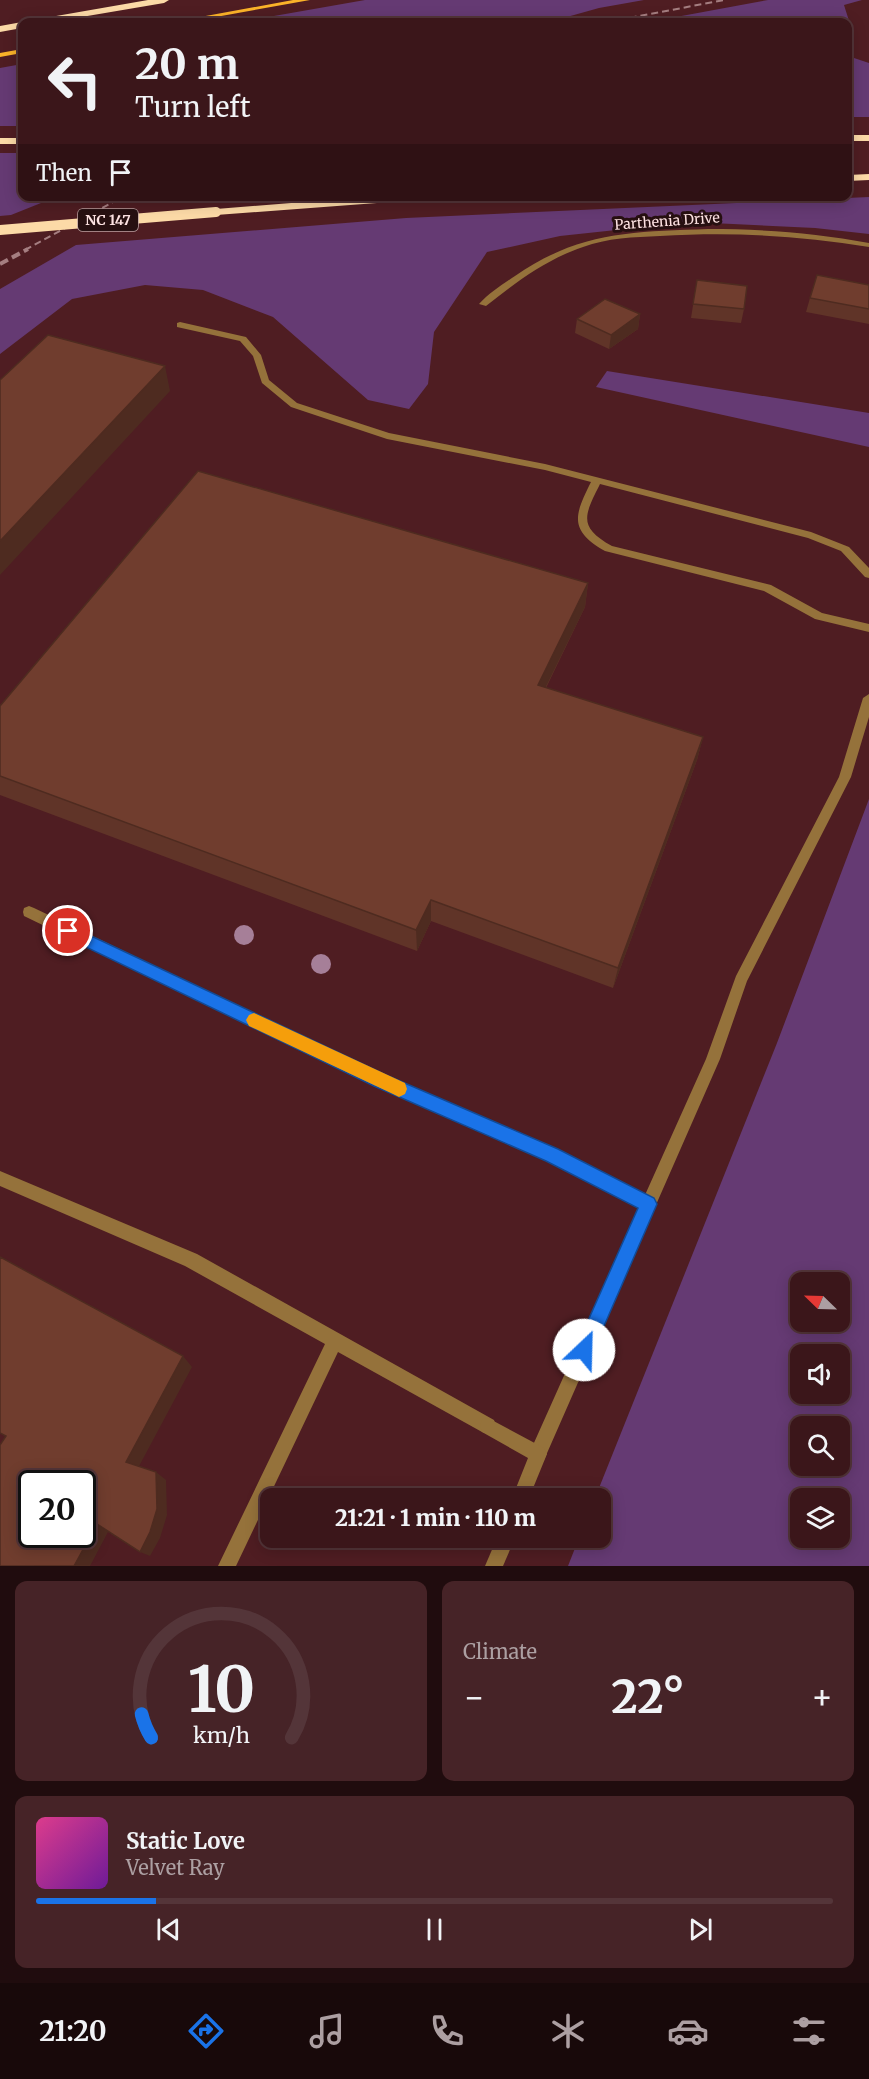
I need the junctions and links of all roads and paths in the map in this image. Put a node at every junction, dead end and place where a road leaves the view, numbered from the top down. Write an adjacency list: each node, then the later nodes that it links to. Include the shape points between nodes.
1 (164, 0): 3 (highway)
2 (306, 0): 4 (main road)
3 (62, 18)
4 (200, 18)
5 (18, 27): 6 (highway)
6 (0, 30)
7 (18, 52): 8 (main road)
8 (0, 55)
9 (852, 138): 10 (highway)
10 (869, 138)
11 (0, 141): 12 (highway)
12 (18, 141)
13 (869, 177): 14 (highway)
14 (852, 178)
15 (363, 201): 16 (highway, NC 147, bridge)
16 (0, 230)
17 (869, 244): 18 (street, Parthenia Drive, via 762,231 686,232 600,240 556,255)
18 (483, 304)
19 (180, 325): 20 (street, via 243,339 256,355 265,381 294,405 387,436)
20 (597, 480): 21 (street, via 811,535 844,549); 22 (street, via 581,512 590,540 609,549 767,588 819,616)
21 (869, 574)
22 (869, 628)
23 (869, 698): 26 (street, via 845,777 741,980 713,1059)
24 (29, 912): 26 (street, via 380,1081 552,1155)
25 (0, 1178): 27 (street, via 191,1260)
26 (648, 1204): 28 (street)
27 (335, 1341): 28 (street); 31 (street)
28 (538, 1454): 29 (street)
29 (525, 1488)
30 (502, 1548): 32 (street)
31 (227, 1566)
32 (494, 1566)

